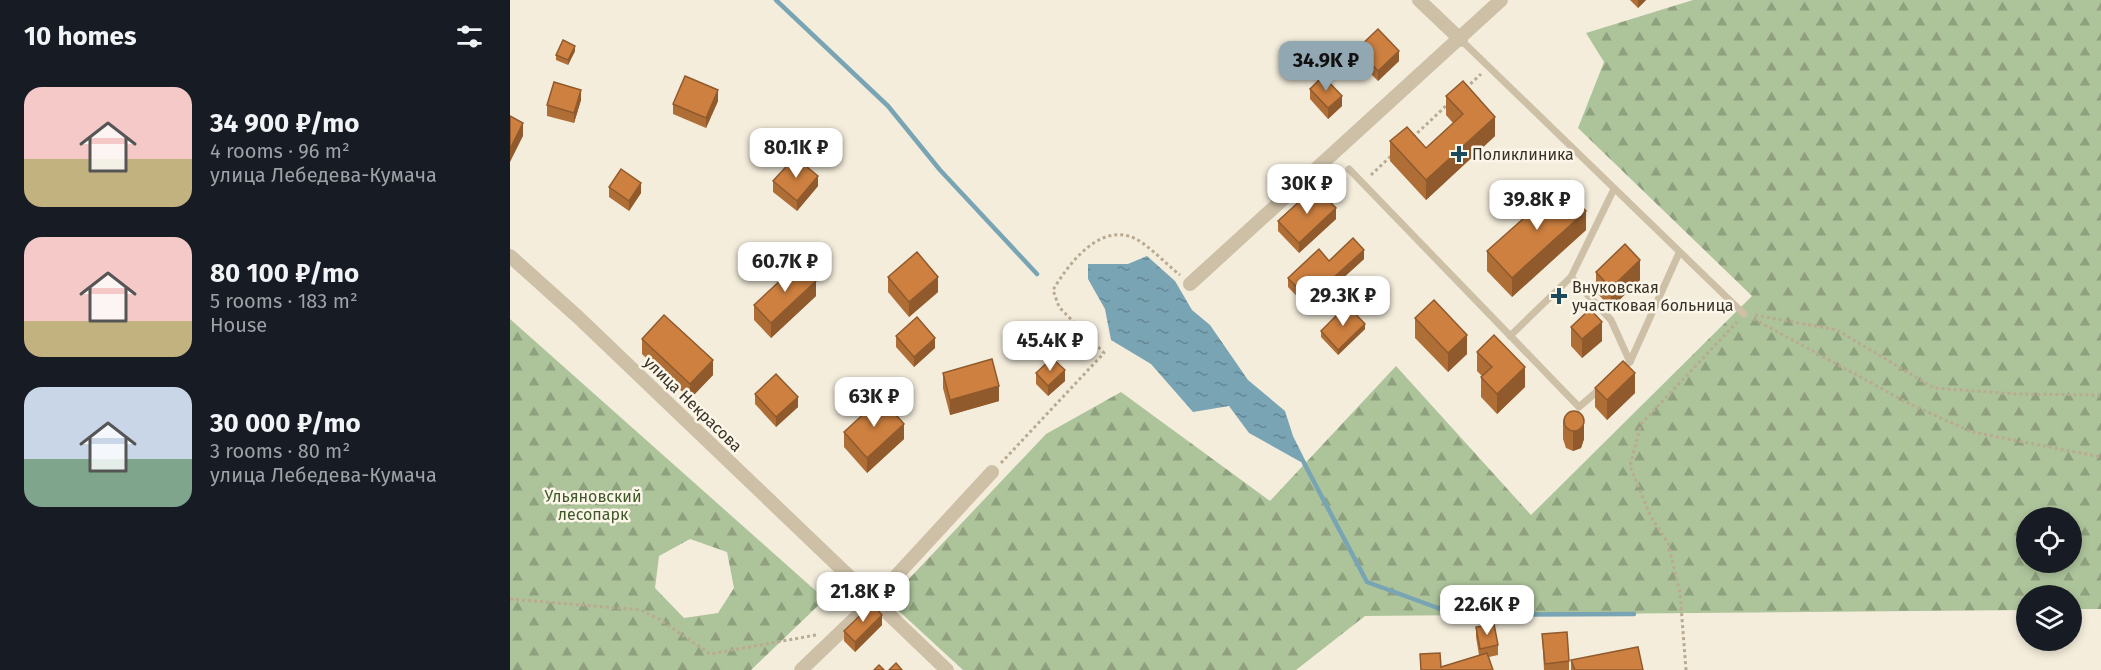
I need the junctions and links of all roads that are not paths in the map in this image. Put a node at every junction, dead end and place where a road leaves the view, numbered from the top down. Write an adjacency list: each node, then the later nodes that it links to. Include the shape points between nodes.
1 (1419, 0): 3 (street)
2 (1502, 0): 3 (street)
3 (1461, 40): 5 (lane); 9 (street)
4 (1349, 170): 11 (lane)
5 (1614, 189): 6 (lane); 8 (lane)
6 (1679, 253): 10 (lane); 12 (lane)
7 (510, 256): 16 (street, улица Некрасова)
8 (1571, 277): 11 (lane); 12 (lane, via 1611,320)
9 (1190, 284)
10 (1744, 314)
11 (1510, 336): 14 (lane, via 1579,407)
12 (1630, 362): 13 (lane)
13 (1613, 377)
14 (1604, 384)
15 (992, 472): 16 (street)
16 (874, 600): 17 (street); 18 (street, улица Некрасова)
17 (801, 670)
18 (947, 670)

